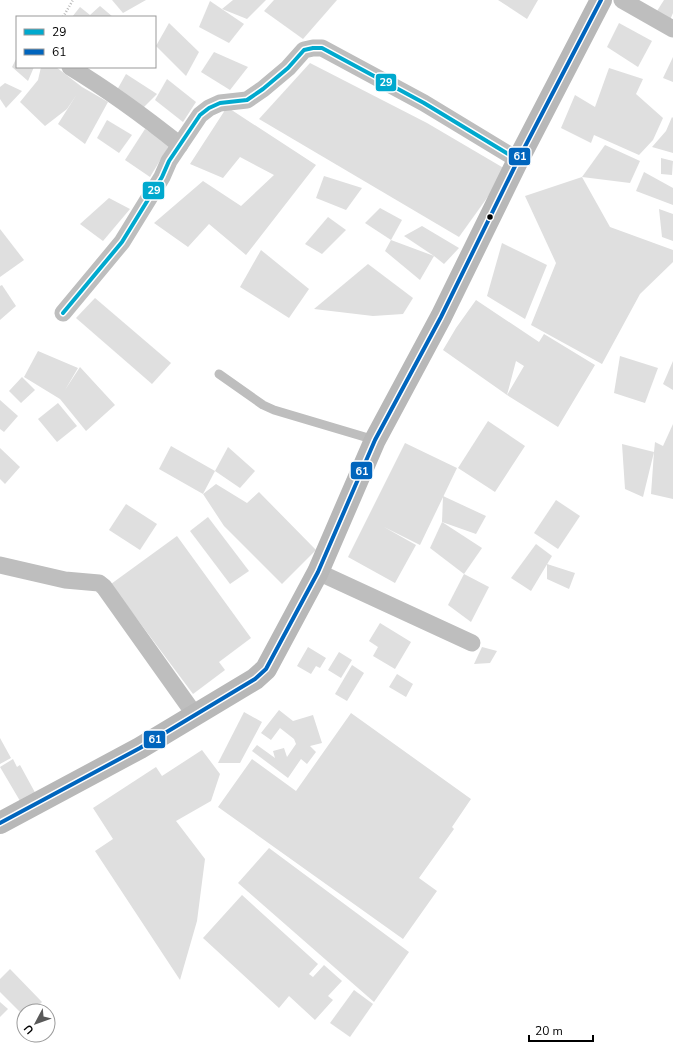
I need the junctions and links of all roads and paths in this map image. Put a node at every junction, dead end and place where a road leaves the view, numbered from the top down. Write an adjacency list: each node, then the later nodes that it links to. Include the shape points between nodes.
1 (73, 0): 4 (path)
2 (601, 0): 8 (main road)
3 (622, 0): 5 (street)
4 (64, 16)
5 (673, 29)
6 (72, 68): 7 (street)
7 (180, 145): 8 (street, via 200,115 209,108 220,103 247,100 288,68 304,50 322,48); 9 (street, via 122,242)
8 (518, 160): 11 (main road, via 441,317)
9 (63, 313)
10 (219, 374): 11 (lane, via 274,410)
11 (375, 440): 13 (main road)
12 (0, 565): 15 (street, via 65,580 99,583)
13 (318, 572): 14 (street); 15 (main road, via 266,669 255,679)
14 (472, 643)
15 (195, 715): 16 (main road, via 140,748)
16 (0, 823)

